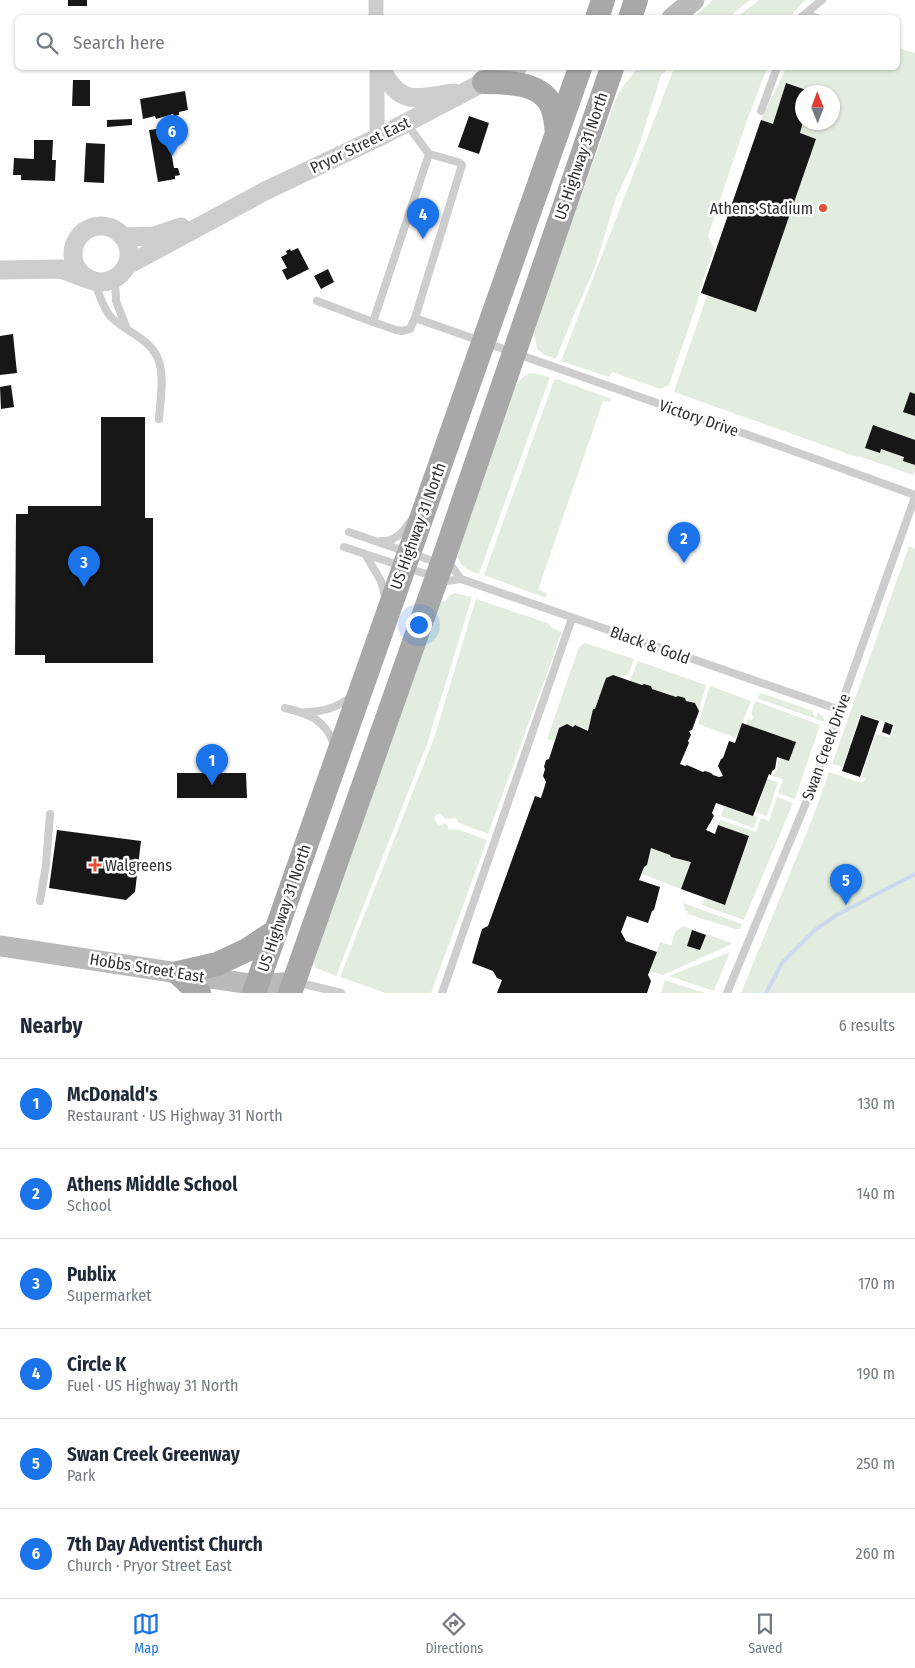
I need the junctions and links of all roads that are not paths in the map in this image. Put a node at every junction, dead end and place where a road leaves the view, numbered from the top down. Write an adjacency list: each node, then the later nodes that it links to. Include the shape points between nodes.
1 (376, 0): 6 (street)
2 (603, 0): 7 (main road)
3 (636, 0): 8 (main road)
4 (694, 0): 9 (main road)
5 (822, 0): 10 (lane)
6 (376, 15)
7 (598, 15)
8 (631, 15)
9 (676, 15)
10 (804, 15)
11 (377, 70): 21 (street)
12 (381, 70): 17 (street, via 389,84 401,95 419,98)
13 (512, 70): 17 (street, Pryor Street East)
14 (579, 70): 20 (main road, US Highway 31 North)
15 (611, 70): 34 (main road, US Highway 31 North)
16 (776, 70): 18 (lane)
17 (476, 86): 19 (street, Pryor Street East); 20 (main road, via 514,82 540,92 553,109)
18 (761, 111)
19 (406, 123): 21 (street, Pryor Street East); 22 (lane)
20 (557, 134): 33 (main road, US Highway 31 North)
21 (377, 138): 23 (street, Pryor Street East)
22 (429, 154): 30 (lane, via 458,162 462,169); 31 (lane)
23 (202, 224): 24 (street, Pryor Street East, via 187,225 154,236); 27 (street, Pryor Street East)
24 (124, 238): 25 (street, via 111,228 95,226 81,234); 27 (street, via 129,251)
25 (73, 247): 26 (street, via 40,261); 28 (street, via 74,264)
26 (0, 270): 28 (street, via 61,269)
27 (121, 272): 28 (street, via 105,282); 32 (lane, via 116,301)
28 (90, 280): 32 (lane, via 110,316)
29 (317, 301): 31 (lane)
30 (415, 318): 31 (lane, via 410,329 402,331); 33 (lane, Victory Drive)
31 (372, 322)
32 (127, 331): 35 (lane, via 148,343 160,364)
33 (483, 342): 34 (lane, Victory Drive); 37 (main road, US Highway 31 North)
34 (513, 353): 36 (lane, Victory Drive); 43 (main road, US Highway 31 North)
35 (159, 419)
36 (915, 496): 49 (lane, Swan Creek Drive)
37 (428, 499): 39 (lane, via 397,537); 42 (main road, US Highway 31 North)
38 (349, 532): 39 (lane)
39 (377, 541): 42 (lane)
40 (344, 548): 41 (lane)
41 (365, 554): 42 (lane); 45 (lane, via 380,581)
42 (406, 559): 43 (lane, Black & Gold); 43 (lane, Black & Gold); 45 (main road, US Highway 31 North)
43 (439, 570): 44 (lane, Black & Gold, via 447,581); 44 (lane, Black & Gold, via 453,568); 57 (main road, US Highway 31 North)
44 (461, 579): 46 (lane, Black & Gold)
45 (387, 613): 47 (main road, US Highway 31 North)
46 (572, 618): 49 (lane, Black & Gold); 61 (lane)
47 (360, 690): 50 (lane, via 332,708 316,712); 51 (main road, US Highway 31 North)
48 (285, 708): 50 (lane)
49 (840, 710): 62 (lane, Swan Creek Drive, via 808,798)
50 (298, 711): 51 (lane, via 325,726)
51 (338, 755): 54 (main road, US Highway 31 North)
52 (50, 814): 53 (lane)
53 (40, 901)
54 (276, 931): 56 (main road, via 217,964); 58 (main road, US Highway 31 North)
55 (0, 946): 56 (main road, Hobbs Street East)
56 (178, 972): 58 (main road, Hobbs Street East); 59 (main road)
57 (292, 987): 58 (main road, Hobbs Street East); 60 (lane)
58 (255, 989)
59 (199, 993)
60 (341, 993)
61 (442, 993)
62 (727, 993)

